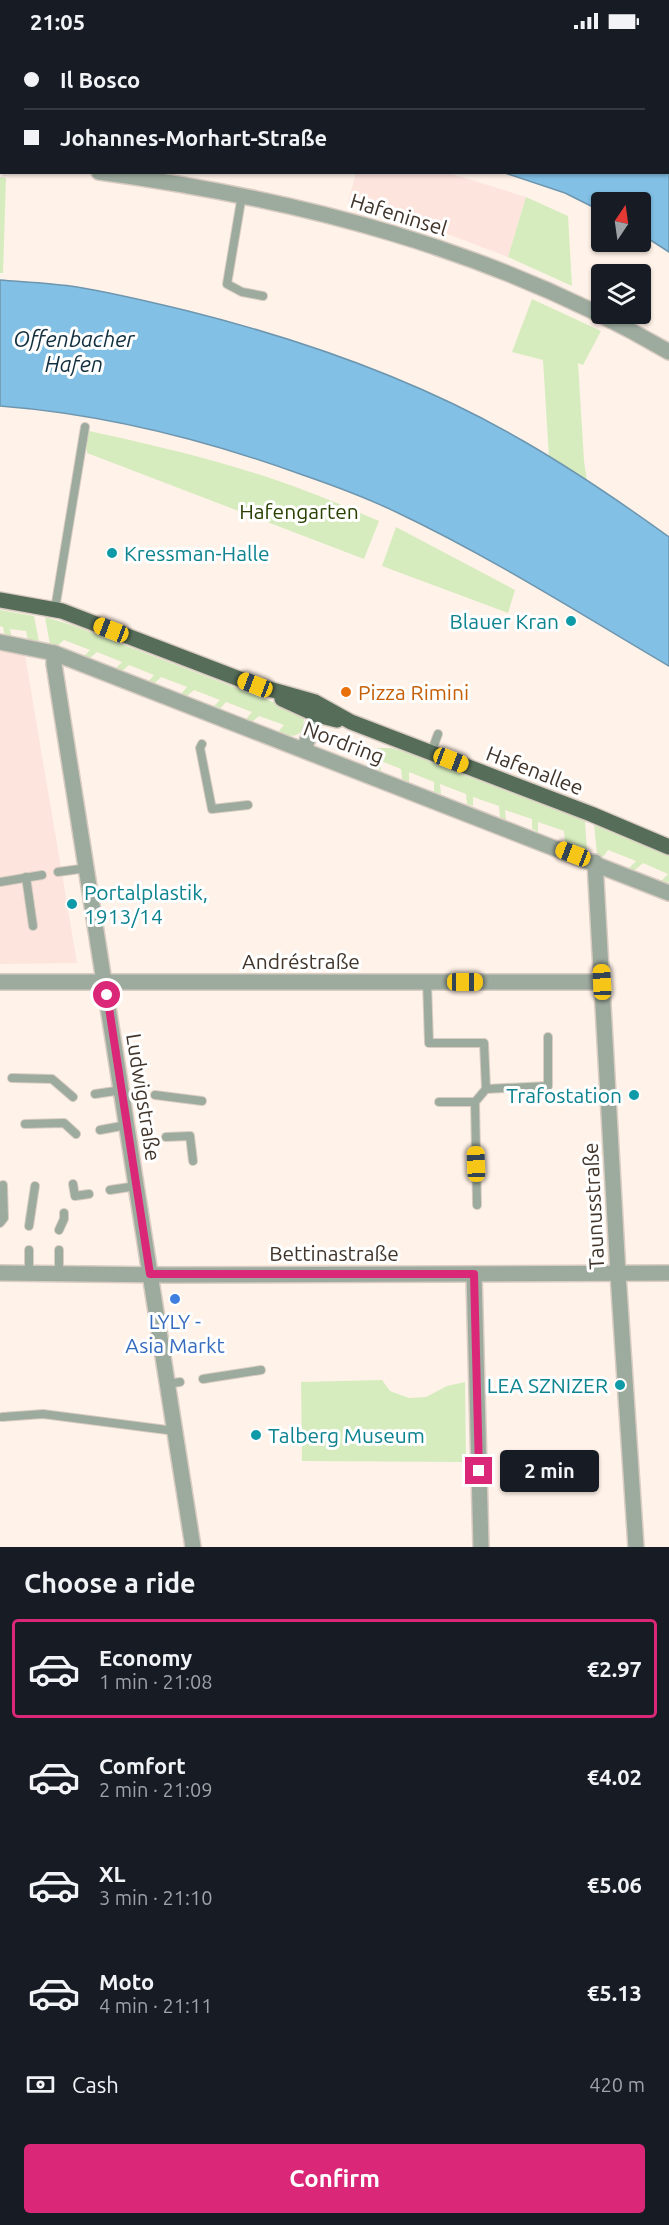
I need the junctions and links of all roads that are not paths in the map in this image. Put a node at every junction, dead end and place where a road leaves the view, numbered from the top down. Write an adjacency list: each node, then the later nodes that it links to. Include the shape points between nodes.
1 (111, 174): 2 (street, Hafeninsel)
2 (242, 195): 3 (lane, via 227,284); 4 (street, Hafeninsel, via 371,227 482,263 572,300)
3 (263, 296)
4 (669, 352)
5 (85, 427): 7 (lane)
6 (0, 600): 7 (main road, Hafenallee)
7 (55, 609): 10 (main road, Hafenallee)
8 (0, 642): 9 (street, Nordring)
9 (54, 653): 15 (street, Nordring, via 212,718); 20 (street, Ludwigstraße)
10 (255, 685): 11 (main road, Hafenallee); 12 (main road, Hafenallee, via 315,702)
11 (316, 715): 12 (main road, Hafenallee); 15 (street)
12 (351, 722): 16 (main road, Hafenallee)
13 (438, 734): 16 (lane)
14 (202, 744): 17 (lane, via 212,808)
15 (304, 749): 19 (street, Nordring)
16 (431, 753): 18 (main road, Hafenallee)
17 (248, 805)
18 (669, 847)
19 (595, 862): 25 (street, Nordring); 30 (street, Taunusstraße)
20 (87, 868): 21 (lane); 28 (street, Ludwigstraße)
21 (58, 872)
22 (42, 874): 23 (lane)
23 (26, 877): 24 (lane); 26 (lane)
24 (0, 882)
25 (669, 893)
26 (33, 926)
27 (0, 982): 28 (street, Andréstraße)
28 (105, 982): 29 (street, Andréstraße); 36 (street, Ludwigstraße)
29 (427, 982): 30 (street, Andréstraße); 33 (lane, via 429,1043 484,1042)
30 (602, 982): 66 (street, Taunusstraße)
31 (548, 1037): 33 (lane, via 549,1086)
32 (12, 1078): 37 (lane, via 52,1079)
33 (486, 1089): 40 (lane)
34 (94, 1094): 36 (lane)
35 (155, 1095): 38 (lane)
36 (126, 1096): 42 (street, Ludwigstraße)
37 (73, 1097)
38 (202, 1101)
39 (439, 1102): 40 (lane)
40 (475, 1102): 53 (lane)
41 (25, 1124): 44 (lane, via 64,1123)
42 (127, 1125): 43 (lane); 50 (street, Ludwigstraße, via 135,1142)
43 (100, 1130)
44 (76, 1134)
45 (166, 1137): 46 (lane, via 190,1136)
46 (193, 1161)
47 (73, 1184): 52 (lane, via 75,1196)
48 (3, 1185): 55 (lane, via 4,1218)
49 (35, 1186): 56 (lane)
50 (136, 1186): 51 (lane); 64 (street, Ludwigstraße)
51 (110, 1190)
52 (89, 1194)
53 (477, 1205)
54 (64, 1213): 57 (lane)
55 (0, 1223)
56 (29, 1226)
57 (59, 1230)
58 (29, 1250): 61 (lane)
59 (59, 1250): 62 (lane)
60 (0, 1273): 61 (street, Bettinastraße)
61 (29, 1273): 62 (street, Bettinastraße)
62 (60, 1273): 64 (street, Bettinastraße)
63 (669, 1273): 66 (street, Bettinastraße)
64 (150, 1274): 65 (street, Bettinastraße); 70 (street, Ludwigstraße, via 173,1383)
65 (474, 1274): 66 (street, Bettinastraße); 72 (street)
66 (618, 1274): 73 (street, Taunusstraße)
67 (261, 1370): 68 (lane)
68 (204, 1378)
69 (2, 1417): 70 (lane, via 42,1414)
70 (175, 1431): 71 (street, Ludwigstraße)
71 (193, 1547)
72 (481, 1547)
73 (636, 1547)

